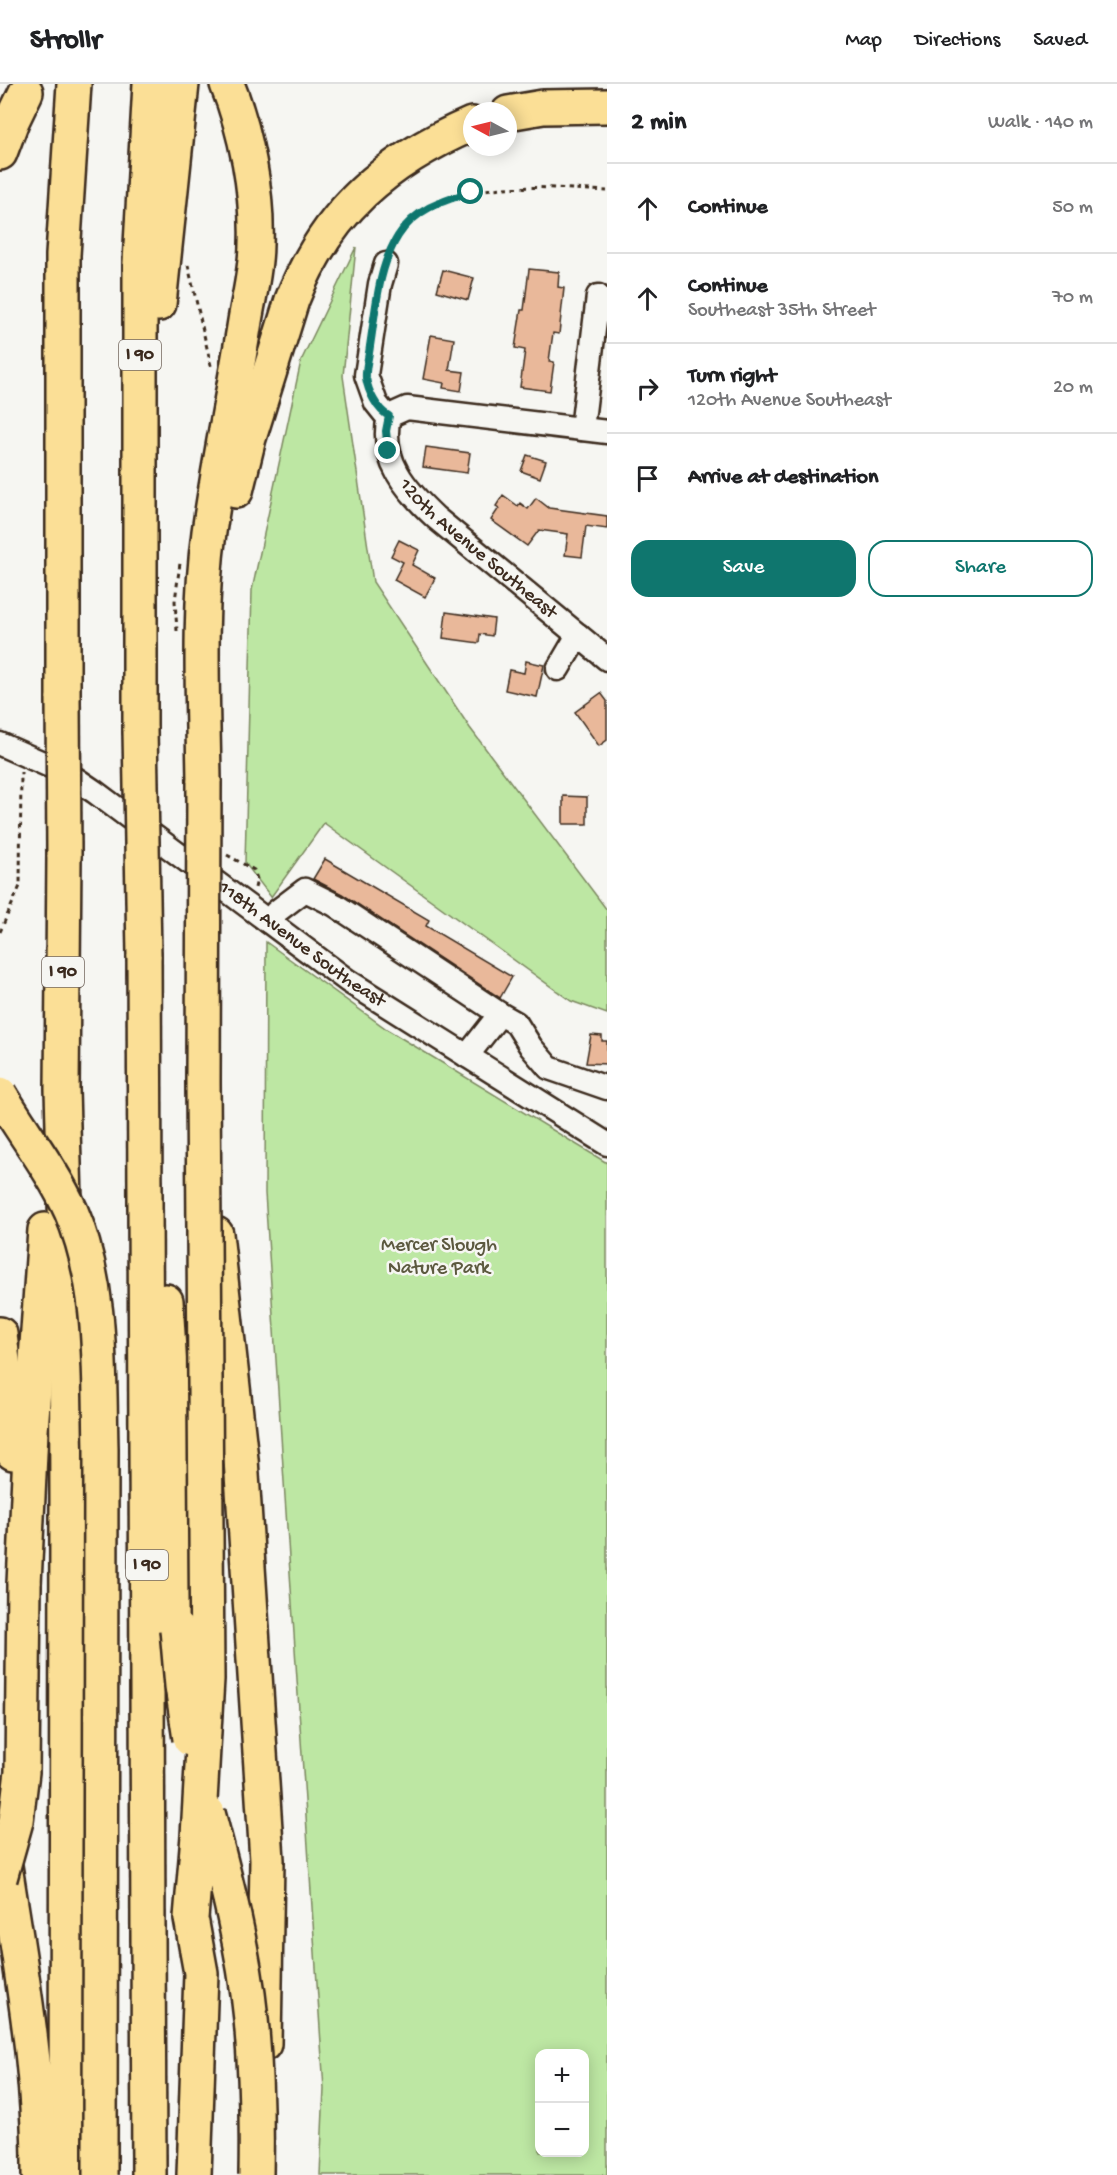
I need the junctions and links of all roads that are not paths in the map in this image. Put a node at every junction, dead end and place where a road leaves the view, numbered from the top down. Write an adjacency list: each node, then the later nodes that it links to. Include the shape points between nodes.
1 (65, 84): 11 (highway)
2 (74, 84): 11 (highway, I 90)
3 (150, 84): 17 (highway, I 90, via 140,263)
4 (182, 84): 17 (highway, via 159,308)
5 (227, 84): 21 (highway, via 249,165 256,245 209,532 204,582)
6 (26, 92): 10 (highway)
7 (607, 106): 8 (highway)
8 (517, 111)
9 (463, 128): 21 (highway, via 423,146 370,184 319,245 301,278 237,486 218,592)
10 (0, 153)
11 (69, 157): 29 (highway, I 90, bridge, via 62,324)
12 (386, 264): 14 (street, via 366,375 376,403)
13 (598, 296): 15 (street)
14 (389, 416): 15 (street, via 407,408); 18 (street, 120th Avenue Southeast, via 388,451 413,496)
15 (582, 429): 16 (street)
16 (607, 432)
17 (140, 626): 24 (highway, I 90, bridge)
18 (578, 635): 19 (street, 120th Avenue Southeast); 20 (street)
19 (607, 659)
20 (558, 669)
21 (204, 721): 27 (highway, bridge)
22 (0, 744): 23 (street, 118th Avenue Southeast, via 70,775)
23 (269, 922): 25 (street, via 305,890); 26 (street, 118th Avenue Southeast, via 348,981)
24 (144, 955): 40 (highway, I 90); 43 (highway, bridge, via 174,1433 177,1629 182,1686 195,1766 243,1959 253,2048)
25 (500, 1014): 26 (street); 28 (street, via 516,1023 549,1068)
26 (467, 1056): 31 (street, 118th Avenue Southeast)
27 (203, 1082): 36 (highway, bridge, via 207,1679); 43 (highway, bridge, via 241,1459 267,1860)
28 (607, 1088)
29 (62, 1089): 33 (highway, bridge, via 49,1164); 38 (highway, I 90, bridge, via 67,1502)
30 (0, 1094): 39 (highway, bridge, via 72,1212 93,1290 101,1449)
31 (607, 1144)
32 (0, 1334): 33 (highway)
33 (24, 1584): 35 (highway, bridge, via 22,1772 16,1821)
34 (0, 1836): 37 (highway, bridge, via 34,2059)
35 (0, 1878)
36 (191, 1918): 41 (highway); 42 (highway, via 201,1973)
37 (39, 2175)
38 (66, 2175)
39 (100, 2175)
40 (149, 2175)
41 (171, 2175)
42 (194, 2175)
43 (258, 2175)

